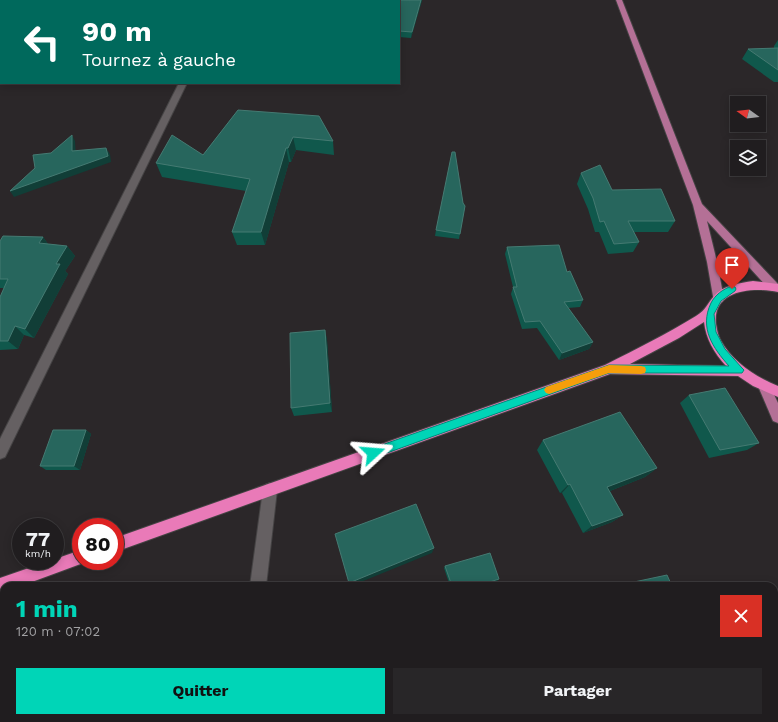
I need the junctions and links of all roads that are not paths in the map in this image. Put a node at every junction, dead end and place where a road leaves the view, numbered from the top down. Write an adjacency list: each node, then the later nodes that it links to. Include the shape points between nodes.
1 (619, 0): 3 (main road)
2 (183, 84): 12 (street)
3 (698, 205): 4 (main road); 5 (main road)
4 (776, 287): 5 (highway, via 739,286)
5 (718, 299): 6 (highway)
6 (710, 314): 7 (highway); 8 (highway, via 711,332 721,352)
7 (609, 369): 8 (highway); 13 (highway)
8 (739, 370): 9 (highway)
9 (764, 386): 10 (highway); 11 (main road)
10 (778, 392)
11 (778, 417)
12 (0, 453)
13 (270, 490): 14 (highway); 17 (street)
14 (124, 542)
15 (72, 560): 16 (highway)
16 (11, 582)
17 (258, 582)

